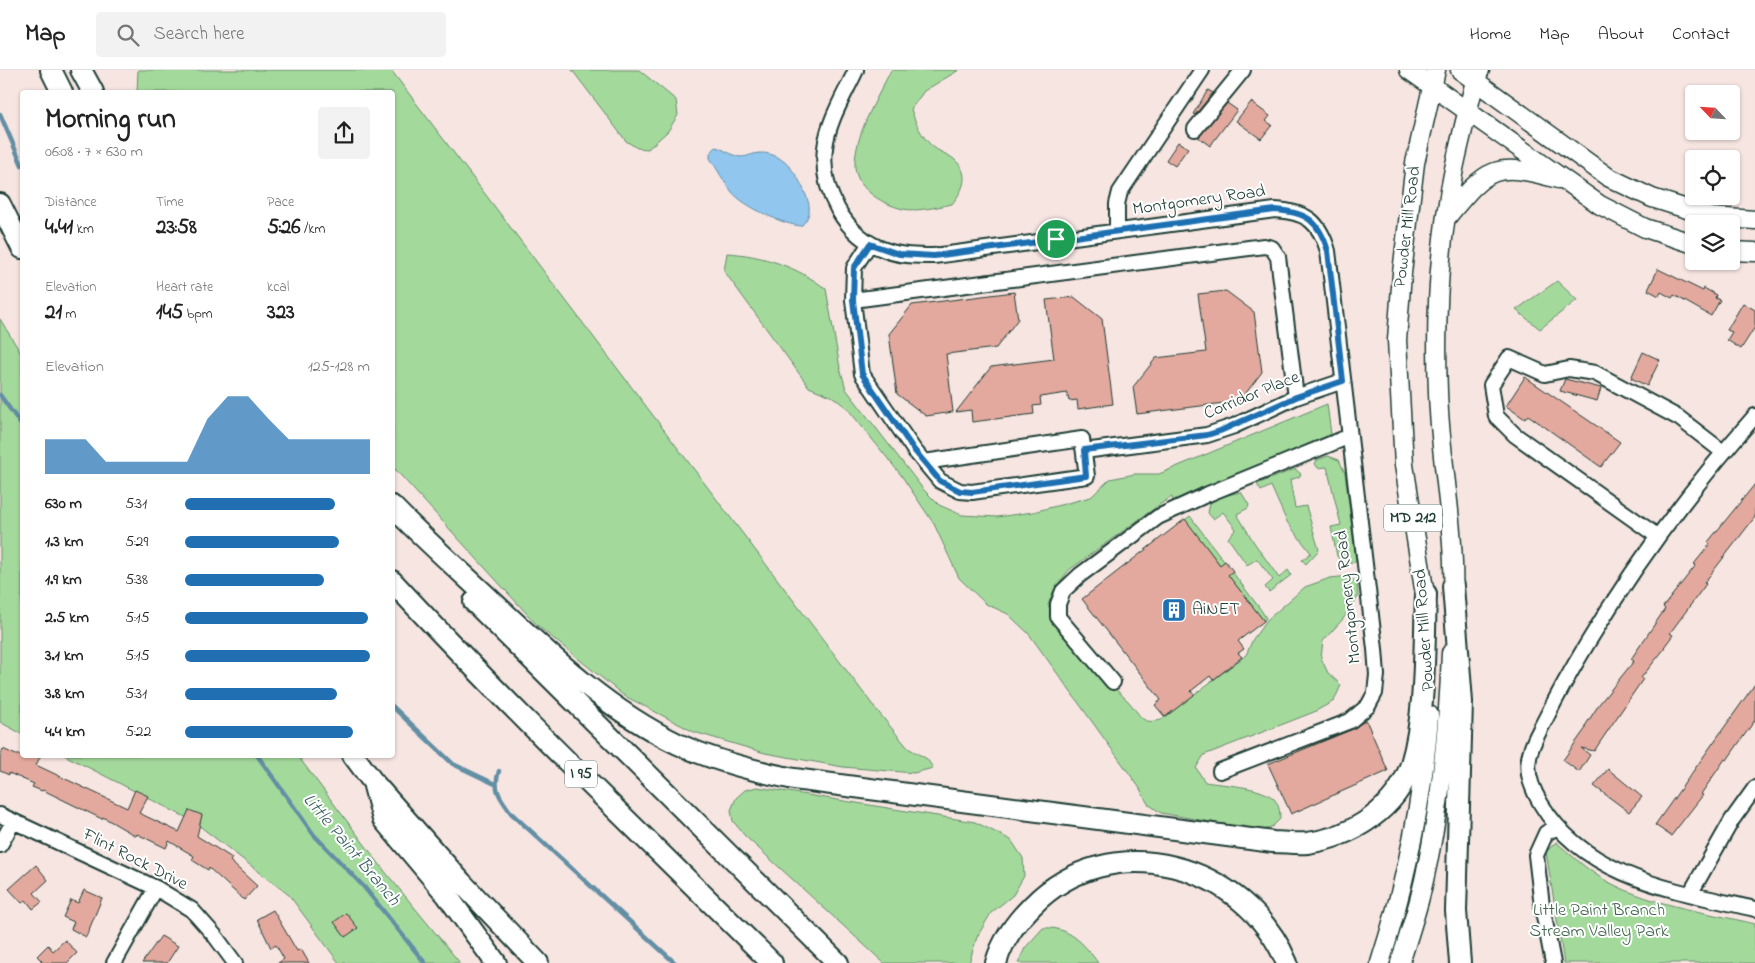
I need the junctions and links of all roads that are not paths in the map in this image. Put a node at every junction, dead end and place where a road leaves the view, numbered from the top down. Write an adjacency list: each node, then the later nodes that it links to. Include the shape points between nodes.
1 (52, 70): 10 (highway)
2 (81, 70): 11 (highway)
3 (856, 70): 21 (street, Montgomery Road, via 830,127 825,148 825,170 838,210)
4 (1202, 70): 18 (street, via 1120,192 1116,204)
5 (1243, 70): 13 (street)
6 (1409, 70): 9 (main road)
7 (1460, 70): 8 (main road)
8 (1478, 76): 12 (main road, Powder Mill Road / MD 212); 17 (main road, via 1608,177 1652,198 1712,217)
9 (1434, 78): 12 (main road); 37 (main road, Powder Mill Road / MD 212, via 1407,217 1397,340 1404,465)
10 (61, 90)
11 (92, 90)
12 (1468, 110): 14 (main road); 16 (main road, Powder Mill Road / MD 212)
13 (1195, 129)
14 (1569, 182): 16 (main road, via 1524,170 1494,172 1471,188); 19 (main road, via 1624,219)
15 (0, 204): 20 (highway)
16 (1447, 218): 36 (main road, Powder Mill Road / MD 212, via 1436,344)
17 (1755, 220)
18 (1117, 231): 21 (street, Montgomery Road, via 934,256 899,254); 25 (street, Montgomery Road, via 1275,210 1302,214 1314,222 1328,251)
19 (1685, 241)
20 (20, 244)
21 (870, 244): 24 (street, via 854,268)
22 (1740, 251): 23 (main road)
23 (1755, 252)
24 (853, 300): 26 (street, via 1264,246 1272,248 1278,257); 31 (street, via 862,374)
25 (1343, 381): 26 (street, Corridor Place); 28 (street, Montgomery Road)
26 (1296, 397): 29 (street, Corridor Place, via 1207,435)
27 (1755, 416): 30 (street)
28 (1350, 436): 38 (street, via 1174,509 1115,548 1063,591 1058,617); 40 (street, Montgomery Road, via 1375,649 1375,693 1368,706 1350,720)
29 (1084, 450): 31 (street, via 1082,439); 31 (street, via 1086,476 972,492 948,487)
30 (1723, 452): 34 (street); 34 (street, via 1679,418 1595,373 1569,369 1545,374 1509,358 1491,385 1496,416 1515,435)
31 (924, 462)
32 (395, 509): 37 (highway, via 560,665 602,699 648,728 718,761 794,779 1273,842 1306,843 1356,828 1382,810 1398,790 1410,766 1416,738 1423,676)
33 (395, 524): 55 (highway)
34 (1657, 536): 45 (street, via 1580,656 1533,743 1529,758 1530,779 1538,799)
35 (395, 584): 54 (highway, I 95, via 563,757)
36 (1454, 586): 59 (main road, Powder Mill Road / MD 212, via 1449,701 1435,827 1420,898); 60 (highway, via 1462,702 1456,911)
37 (1426, 594): 58 (main road, Powder Mill Road / MD 212, via 1430,645 1426,759 1401,894)
38 (1113, 682)
39 (355, 758): 41 (highway)
40 (1220, 771)
41 (373, 782): 52 (highway, via 383,819 446,894); 53 (highway)
42 (1755, 788): 48 (street, via 1732,820)
43 (0, 815): 44 (street, Flint Rock Drive)
44 (13, 822): 46 (street); 47 (street, Flint Rock Drive)
45 (1557, 827): 48 (street, via 1613,870); 61 (street, via 1546,832 1536,855)
46 (0, 845)
47 (156, 888): 50 (street); 51 (street, Flint Rock Drive, via 192,910)
48 (1690, 894): 49 (street)
49 (1755, 909)
50 (114, 963)
51 (235, 963)
52 (496, 963)
53 (538, 963)
54 (772, 963)
55 (838, 963)
56 (996, 963): 57 (highway, via 999,951 1018,921 1043,895 1071,878 1104,865 1139,861 1173,866 1204,876 1234,894 1260,920)
57 (1287, 963)
58 (1380, 963)
59 (1400, 963)
60 (1460, 963)
61 (1553, 963)

